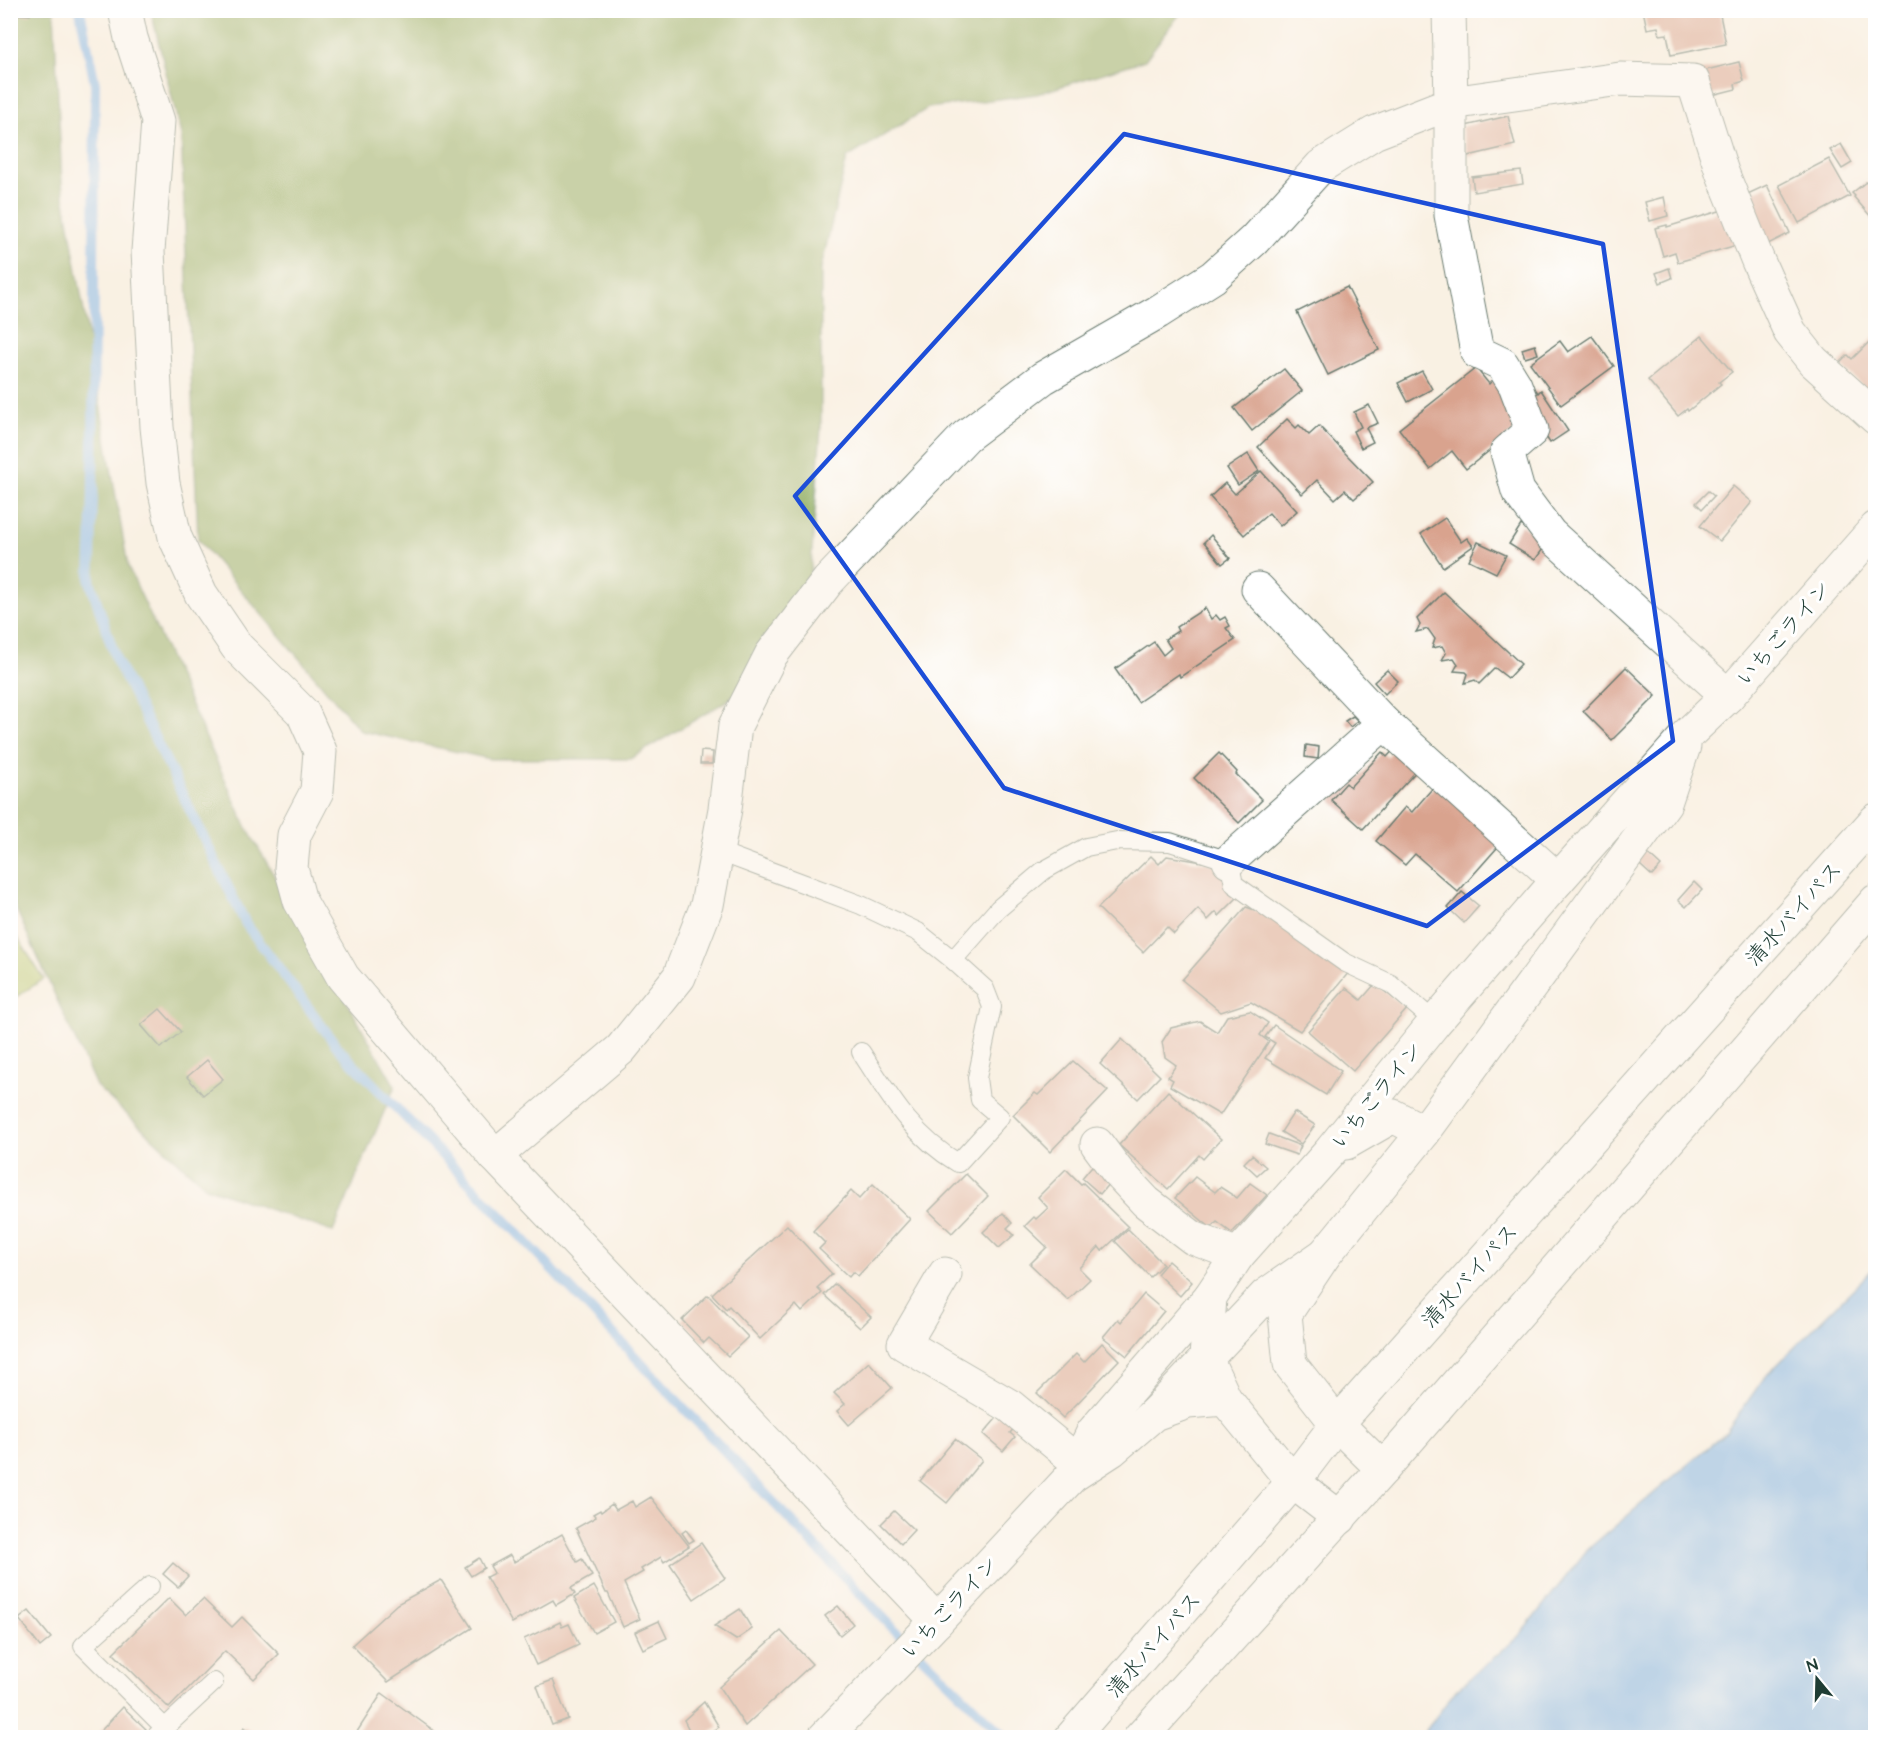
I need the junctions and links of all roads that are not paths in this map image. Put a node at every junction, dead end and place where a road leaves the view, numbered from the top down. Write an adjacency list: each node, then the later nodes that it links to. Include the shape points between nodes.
1 (125, 10): 21 (main road, via 158,121 148,251 157,427 163,483 175,537 201,594 237,647 303,712 320,751 317,791 294,835 291,868 300,901 343,977)
2 (1449, 10): 3 (main road)
3 (1451, 103): 4 (main road, via 1620,79 1693,81 1722,172 1790,332 1813,361); 7 (main road, via 1451,215 1477,352 1502,364 1515,385 1532,430 1507,452 1518,491 1550,534); 11 (main road, via 1374,133 1322,166 1214,277 1042,378 966,436 828,581 771,655 735,726)
4 (1875, 418)
5 (1875, 528): 7 (main road, いちごライン)
6 (1258, 589): 8 (main road)
7 (1728, 696): 9 (main road, いちごライン)
8 (1384, 723): 12 (main road); 13 (main road)
9 (1687, 735): 13 (main road, いちごライン); 18 (main road, いちごライン, via 1665,803)
10 (1875, 820): 29 (main road, 清水バイパス)
11 (717, 852): 15 (lane, via 861,905 918,932); 21 (main road, via 707,904 679,977 621,1049)
12 (1229, 861): 15 (lane, via 1170,842 1117,841 1086,847 1043,871 998,909); 16 (lane, via 1234,884 1344,962 1391,984)
13 (1558, 880): 16 (main road, いちごライン)
14 (1875, 901): 30 (main road)
15 (953, 960): 17 (lane, via 984,989 992,1007 977,1078 980,1100 1000,1117 958,1163 940,1152 903,1117)
16 (1435, 1022): 20 (main road, いちごライン)
17 (861, 1052)
18 (1425, 1132): 20 (main road, via 1393,1116); 22 (main road, いちごライン)
19 (1097, 1143): 23 (main road, via 1146,1202 1193,1238)
20 (1329, 1153): 23 (main road, いちごライン)
21 (495, 1156): 35 (main road)
22 (1325, 1254): 26 (main road, via 1266,1295); 29 (main road, いちごライン, via 1285,1314 1290,1364)
23 (1238, 1256): 25 (main road, いちごライン)
24 (945, 1274): 31 (main road, via 904,1344 1010,1406)
25 (1210, 1297): 26 (main road); 31 (main road, いちごライン, via 1094,1432)
26 (1206, 1358): 27 (main road); 28 (main road)
27 (1225, 1399): 28 (main road, via 1188,1402); 32 (main road)
28 (1154, 1414): 31 (main road, via 1112,1450)
29 (1337, 1424): 30 (main road, いちごライン); 32 (main road, 清水バイパス)
30 (1383, 1469): 33 (main road)
31 (1076, 1470): 35 (main road, いちごライン)
32 (1293, 1482): 33 (main road); 39 (main road, 清水バイパス)
33 (1340, 1518): 40 (main road)
34 (150, 1586): 37 (lane, via 83,1646)
35 (937, 1621): 38 (main road, いちごライン)
36 (214, 1682): 37 (lane)
37 (160, 1732)
38 (825, 1737)
39 (1071, 1737)
40 (1140, 1737)

